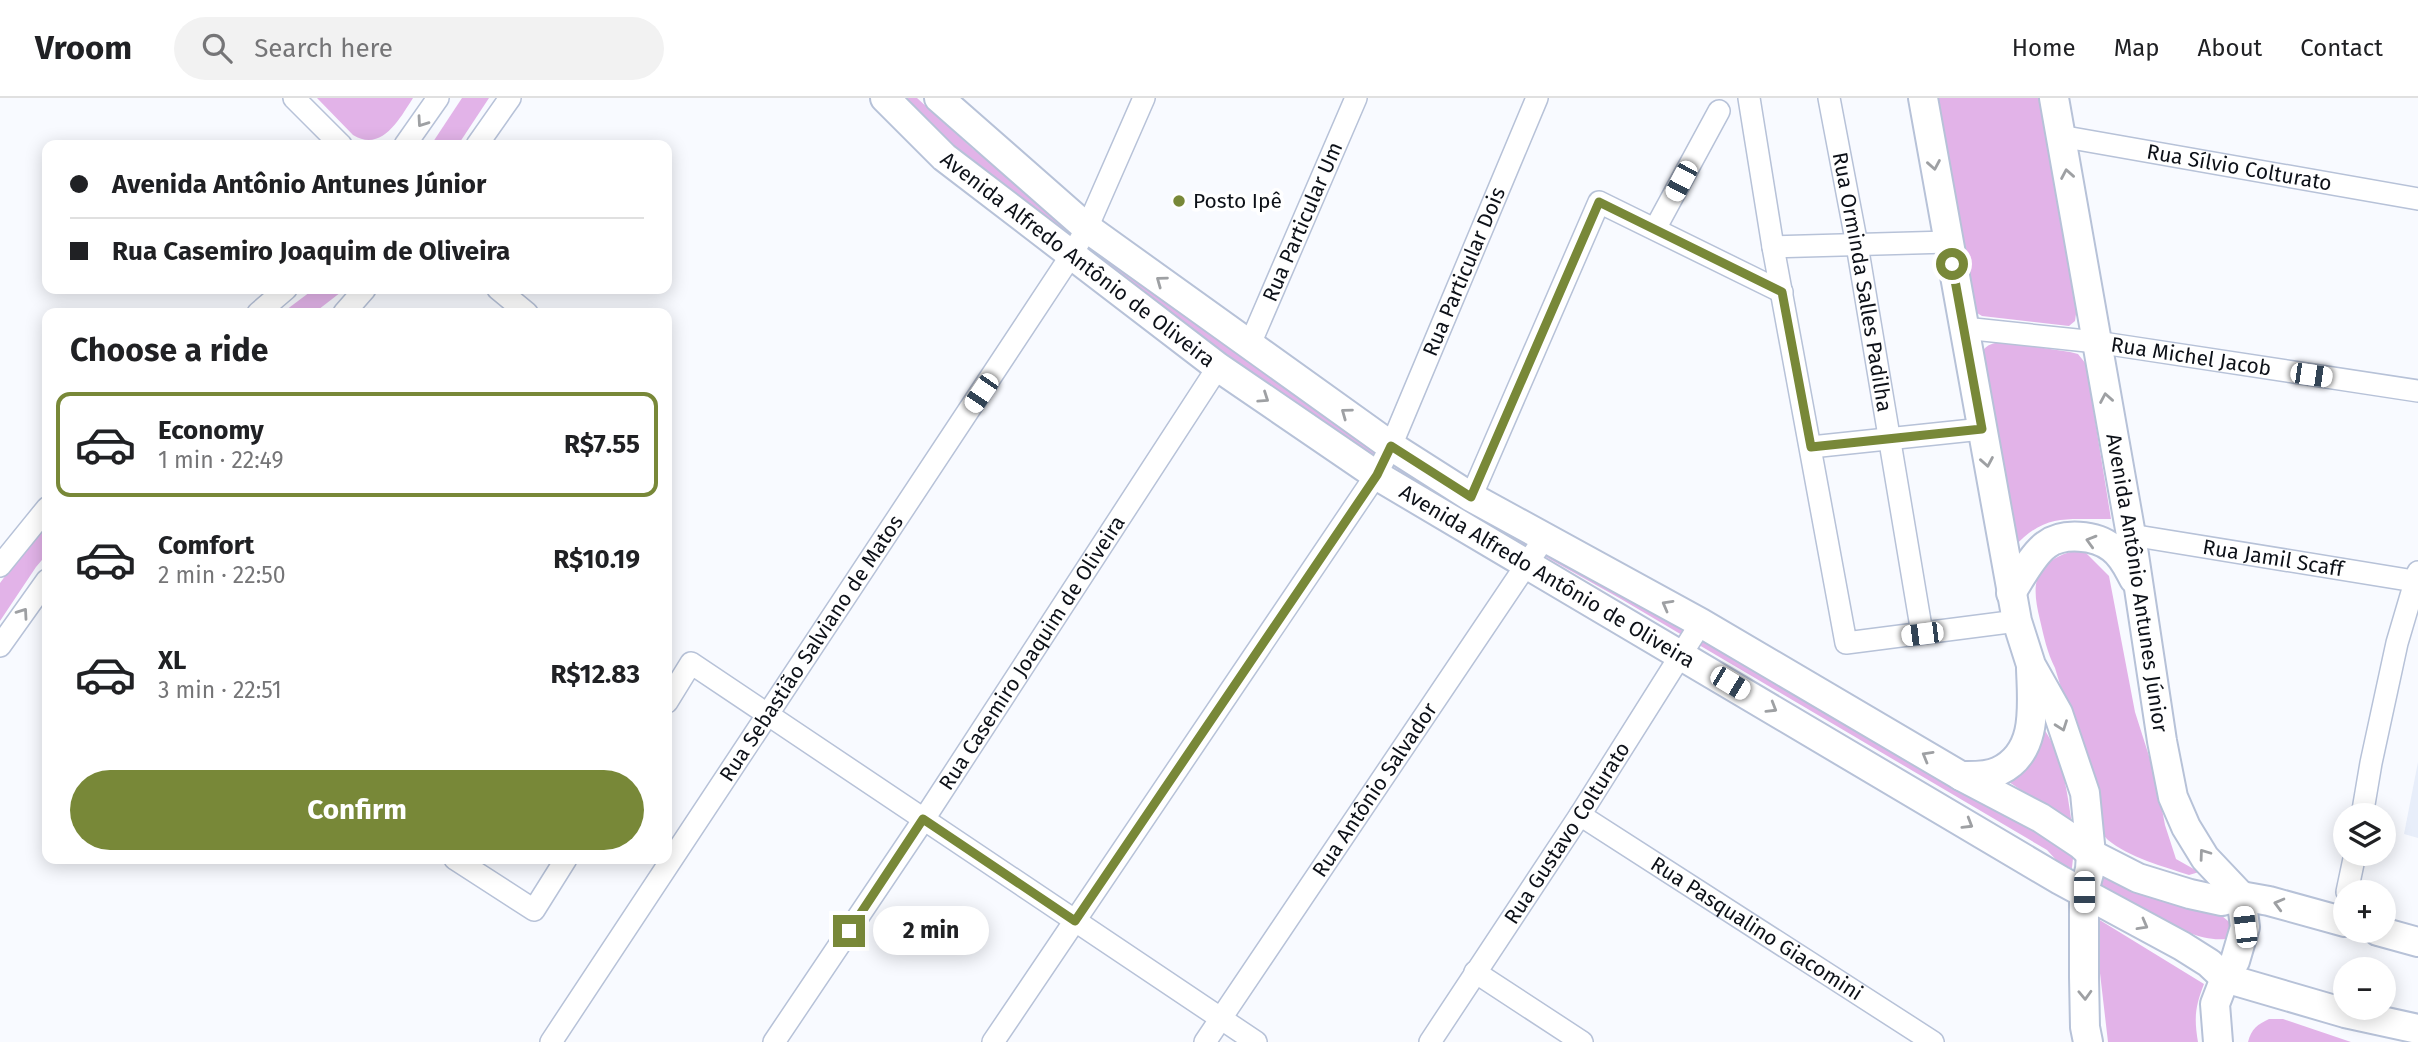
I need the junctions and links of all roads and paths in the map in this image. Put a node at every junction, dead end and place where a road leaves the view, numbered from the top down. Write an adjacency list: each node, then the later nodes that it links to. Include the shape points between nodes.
1 (294, 98): 15 (street)
2 (438, 98): 16 (street, one-way to 16)
3 (510, 98): 17 (street)
4 (885, 98): 24 (main road, Avenida Alfredo Antônio de Oliveira, via 944,157)
5 (939, 98): 19 (main road, Avenida Alfredo Antônio de Oliveira)
6 (1144, 98): 19 (street, Rua Sebastião Salviano de Matos)
7 (1356, 98): 34 (street, Rua Particular Um)
8 (1538, 98): 39 (street, Rua Particular Dois)
9 (1749, 98): 23 (street)
10 (1829, 98): 22 (street, Rua Orminda Salles Padilha)
11 (1923, 98): 21 (main road, one-way to 21)
12 (2054, 98): 14 (main road, Avenida Antônio Antunes Júnior)
13 (1719, 111): 20 (street)
14 (2060, 136): 18 (street, Rua Sílvio Colturato); 33 (main road, Avenida Antônio Antunes Júnior, one-way to 14)
15 (336, 140)
16 (409, 140)
17 (481, 140)
18 (2418, 199)
19 (1087, 228): 24 (street, Rua Sebastião Salviano de Matos); 34 (main road, Avenida Alfredo Antônio de Oliveira, one-way to 19)
20 (1655, 229): 25 (street); 42 (street, via 1599,202)
21 (1948, 242): 22 (street); 32 (main road)
22 (1857, 245): 23 (street); 38 (street, Rua Orminda Salles Padilha)
23 (1773, 247): 25 (street)
24 (1072, 254): 35 (main road, Avenida Alfredo Antônio de Oliveira); 59 (street, Rua Sebastião Salviano de Matos)
25 (1782, 292): 40 (street)
26 (280, 294): 29 (street)
27 (361, 294): 30 (street)
28 (504, 294): 31 (street)
29 (264, 308)
30 (348, 308)
31 (521, 308)
32 (1964, 328): 33 (street, Rua Michel Jacob); 37 (main road)
33 (2096, 342): 36 (street, Rua Michel Jacob); 44 (main road, Avenida Antônio Antunes Júnior, one-way to 33)
34 (1250, 344): 39 (main road, Avenida Alfredo Antônio de Oliveira, one-way to 34)
35 (1218, 367): 41 (main road, Avenida Alfredo Antônio de Oliveira, one-way to 41); 63 (street, Rua Casemiro Joaquim de Oliveira)
36 (2418, 391)
37 (1982, 429): 38 (street); 51 (main road, one-way to 51)
38 (1889, 439): 40 (street); 54 (street, Rua Orminda Salles Padilha)
39 (1391, 446): 41 (street, Rua Particular Dois); 42 (main road, Avenida Alfredo Antônio de Oliveira)
40 (1811, 447): 54 (street, via 1846,643)
41 (1377, 475): 46 (main road, Avenida Alfredo Antônio de Oliveira); 72 (street, Rua Particular Dois)
42 (1471, 497): 45 (main road, Avenida Alfredo Antônio de Oliveira)
43 (42, 514): 47 (street)
44 (2131, 535): 48 (street, Rua Jamil Scaff); 49 (main road, Avenida Antônio Antunes Júnior)
45 (1545, 537): 46 (street, Rua Antônio Salvador); 53 (main road, Avenida Alfredo Antônio de Oliveira, one-way to 45)
46 (1528, 564): 56 (main road, Avenida Alfredo Antônio de Oliveira); 78 (street, Rua Antônio Salvador)
47 (0, 566)
48 (2416, 576): 61 (street, via 2397,643)
49 (2137, 586): 51 (main road, one-way to 51, via 2123,559 2110,546 2084,537 2061,537 2045,545); 70 (main road, Avenida Antônio Antunes Júnior, one-way to 49, via 2205,858 2173,797)
50 (42, 587): 55 (street, one-way to 50)
51 (2011, 593): 52 (main road)
52 (2017, 621): 54 (street); 57 (main road)
53 (1701, 623): 56 (street, Rua Gustavo Colturato); 60 (main road, Avenida Alfredo Antônio de Oliveira, one-way to 53)
54 (1922, 634)
55 (0, 646)
56 (1682, 654): 62 (street, Rua Gustavo Colturato); 69 (main road, Avenida Alfredo Antônio de Oliveira, one-way to 69)
57 (2031, 665): 60 (main road, via 2032,719 2027,742 2000,771); 64 (main road, one-way to 64, via 2058,713 2074,757 2085,793)
58 (672, 694): 59 (street, via 691,663)
59 (768, 715): 63 (street); 65 (street, Rua Sebastião Salviano de Matos)
60 (1961, 776): 64 (main road, Avenida Alfredo Antônio de Oliveira, via 2041,818)
61 (2365, 803)
62 (1580, 815): 75 (street, Rua Gustavo Colturato); 88 (street, Rua Pasqualino Giacomini)
63 (923, 819): 72 (street); 82 (street, Rua Casemiro Joaquim de Oliveira)
64 (2091, 854): 69 (main road); 70 (main road, Avenida Alfredo Antônio de Oliveira, via 2138,878 2190,894 2222,901)
65 (672, 860)
66 (463, 864): 67 (street, via 534,910)
67 (563, 864)
68 (669, 864): 81 (street, Rua Sebastião Salviano de Matos)
69 (2084, 892): 76 (main road, Avenida Alfredo Antônio de Oliveira, one-way to 76, via 2209,963); 80 (main road, one-way to 80)
70 (2241, 896): 71 (main road, Avenida Alfredo Antônio de Oliveira, one-way to 70); 76 (main road, via 2245,927)
71 (2333, 912)
72 (1075, 921): 78 (street); 83 (street, Rua Particular Dois)
73 (2396, 936): 74 (main road)
74 (2418, 942)
75 (1475, 972): 86 (street, Rua Gustavo Colturato); 87 (street)
76 (2225, 978): 77 (main road, Avenida Alfredo Antônio de Oliveira); 89 (main road, via 2215,1004)
77 (2260, 988): 79 (main road, Avenida Alfredo Antônio de Oliveira); 89 (main road, via 2233,1012)
78 (1221, 1018): 84 (street, Rua Antônio Salvador); 85 (street)
79 (2418, 1029)
80 (2083, 1037)
81 (551, 1042)
82 (774, 1042)
83 (993, 1042)
84 (1205, 1042)
85 (1256, 1042)
86 (1430, 1042)
87 (1582, 1042)
88 (1933, 1042)
89 (2220, 1042)

